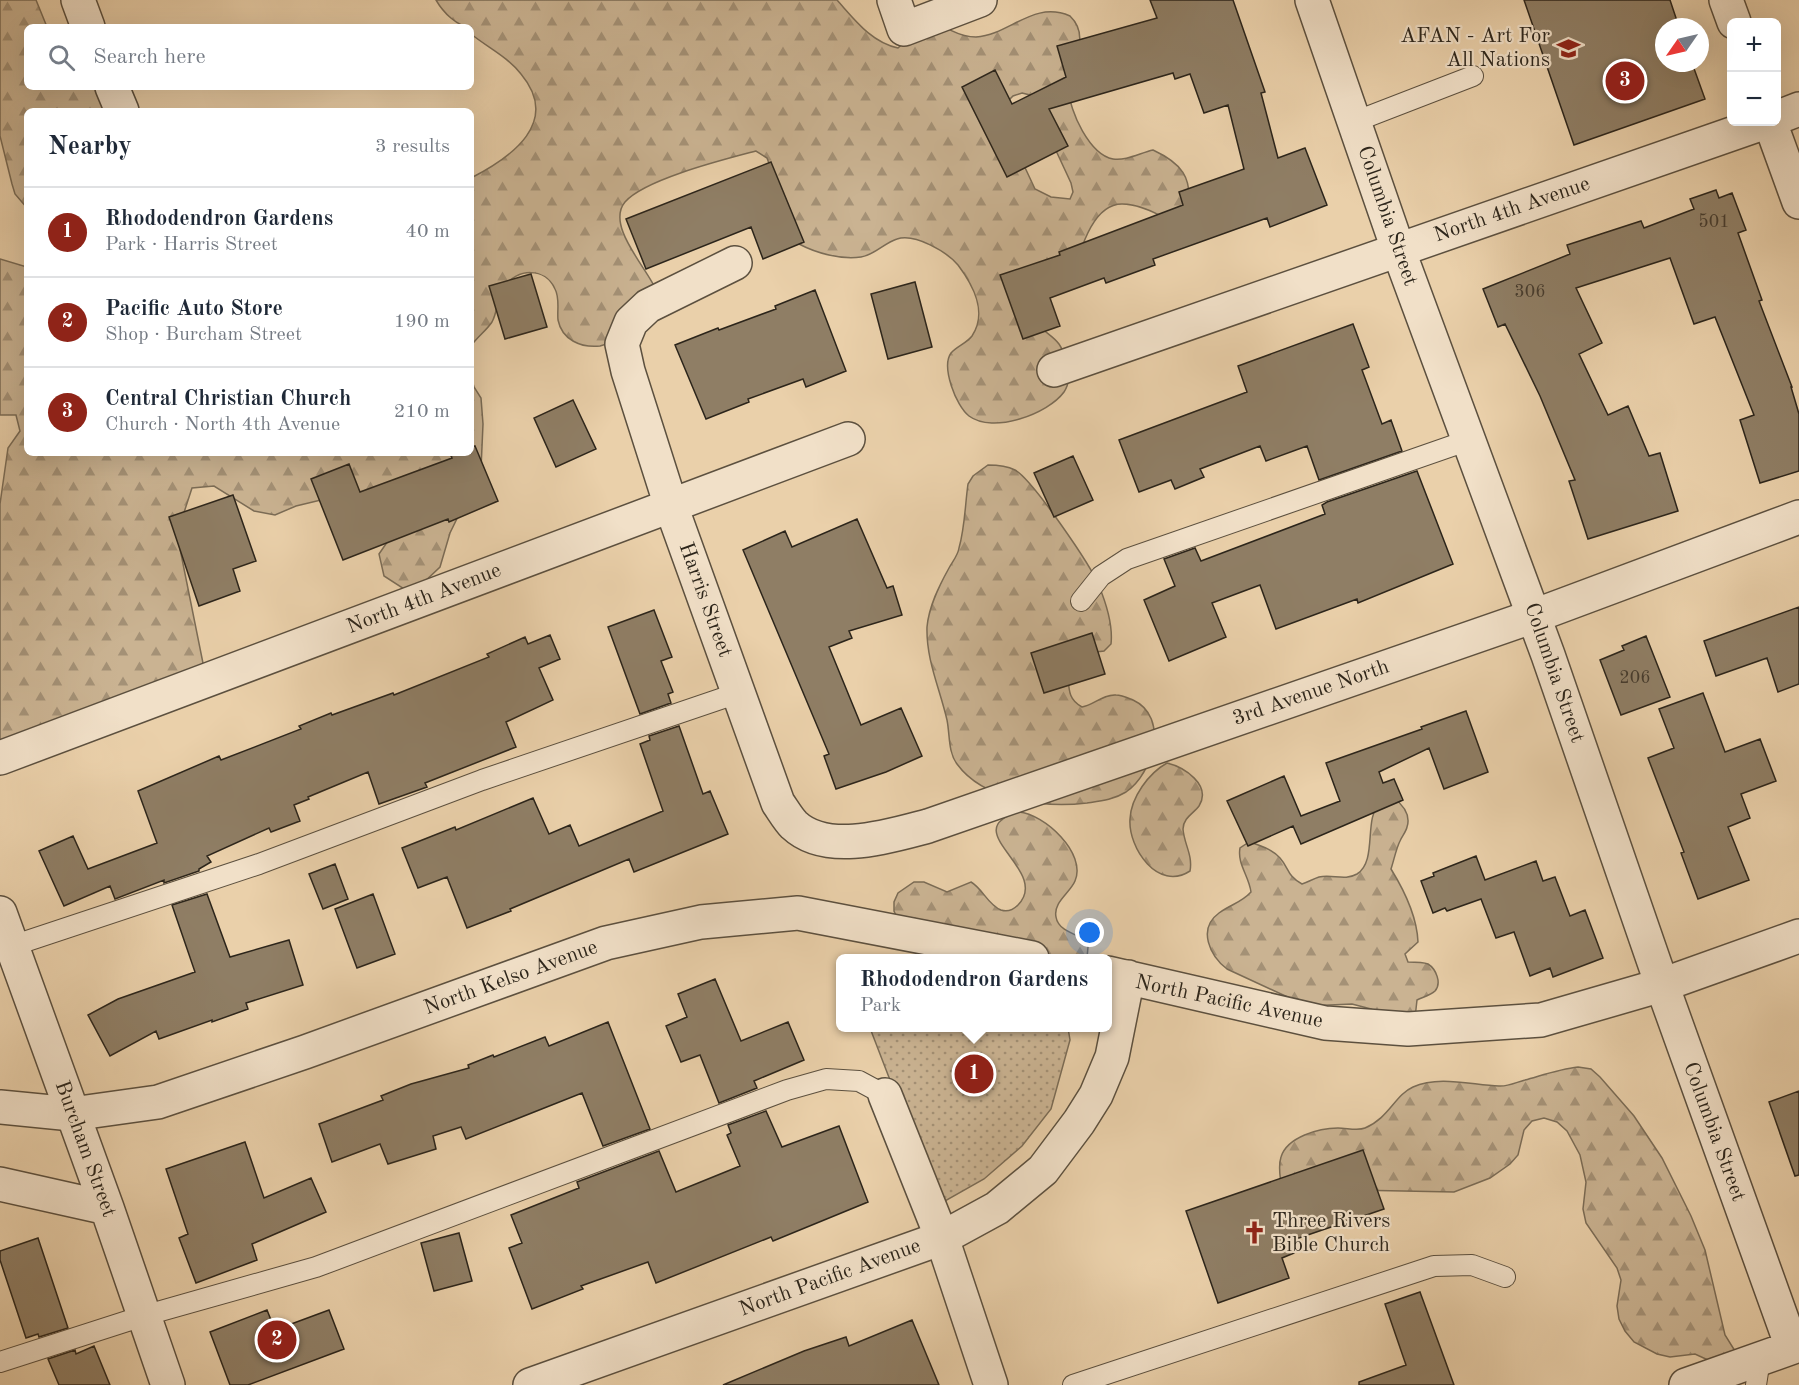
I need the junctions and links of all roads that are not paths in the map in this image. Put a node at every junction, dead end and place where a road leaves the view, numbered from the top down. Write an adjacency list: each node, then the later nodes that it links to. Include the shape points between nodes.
1 (78, 0): 7 (street)
2 (980, 0): 5 (street)
3 (1312, 0): 13 (street, Columbia Street)
4 (1726, 0): 6 (street)
5 (899, 14)
6 (1733, 18)
7 (87, 24)
8 (1473, 76): 13 (lane)
9 (113, 90): 10 (street)
10 (121, 108)
11 (1799, 109): 12 (street)
12 (1781, 116)
13 (1354, 122): 17 (street, Columbia Street)
14 (1756, 126): 17 (street, North 4th Avenue)
15 (1770, 126): 16 (street)
16 (1799, 202)
17 (1398, 249): 19 (street, North 4th Avenue); 21 (street, Columbia Street)
18 (735, 263): 22 (street, Harris Street, via 648,306 631,322 622,344)
19 (1054, 370)
20 (848, 439): 22 (street, North 4th Avenue)
21 (1469, 440): 24 (lane, via 1127,559 1101,576); 25 (street, Columbia Street)
22 (671, 506): 26 (street, Harris Street); 27 (street, North 4th Avenue)
23 (1799, 517): 25 (street, 3rd Avenue North)
24 (1081, 601)
25 (1534, 616): 28 (street, 3rd Avenue North, via 928,826 847,842); 34 (street, Columbia Street)
26 (738, 693): 28 (street, Harris Street, via 778,803 795,825); 31 (lane, via 482,780 259,864)
27 (0, 758)
28 (816, 838)
29 (0, 914): 31 (street, Burcham Street)
30 (1799, 936): 34 (street, North Pacific Avenue)
31 (12, 946): 37 (street, Burcham Street)
32 (1011, 954): 37 (street, North Kelso Avenue, via 798,913 701,922 606,943 158,1102)
33 (1118, 975): 34 (street, North Pacific Avenue, via 1325,1023 1408,1029 1541,1020); 40 (street, North Pacific Avenue, via 1112,1057 1079,1122 1043,1170 998,1208)
34 (1662, 985): 43 (street, Columbia Street)
35 (885, 1095): 40 (street); 42 (lane, via 859,1081 826,1079 787,1090 316,1267)
36 (0, 1107): 37 (street, North Kelso Avenue)
37 (72, 1114): 39 (street, Burcham Street)
38 (0, 1184): 39 (street)
39 (107, 1208): 42 (street, Burcham Street)
40 (942, 1238): 47 (street, North Pacific Avenue); 48 (street)
41 (1505, 1277): 49 (lane, via 1472,1265 1434,1266)
42 (143, 1316): 44 (lane); 46 (street, Burcham Street)
43 (1795, 1346): 45 (street)
44 (0, 1362)
45 (1758, 1372): 50 (street)
46 (168, 1385)
47 (530, 1385)
48 (991, 1385)
49 (1073, 1385)
50 (1686, 1385)

